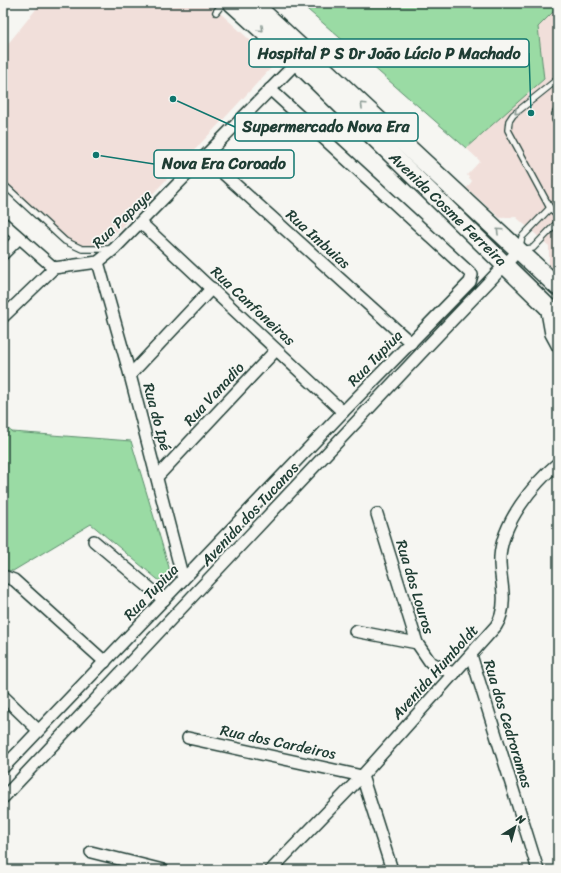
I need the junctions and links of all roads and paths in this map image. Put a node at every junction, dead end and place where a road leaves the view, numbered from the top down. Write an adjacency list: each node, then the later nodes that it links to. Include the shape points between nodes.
1 (223, 3): 4 (lane)
2 (232, 3): 5 (main road, Avenida Cosme Ferreira, one-way to 5)
3 (253, 3): 19 (main road, Avenida Cosme Ferreira, one-way to 3)
4 (216, 12)
5 (297, 62): 7 (street, Rua Papaya); 22 (main road, Avenida Cosme Ferreira)
6 (558, 79): 12 (lane, one-way to 12, via 513,115 508,130)
7 (270, 89): 10 (street, Rua Papaya); 28 (street, Rua Tupiua, via 472,275 470,282)
8 (558, 109): 9 (lane, via 555,120)
9 (558, 123)
10 (205, 157): 16 (street, Rua Papaya); 28 (street, Rua Imbuias)
11 (3, 184): 18 (lane, via 65,240 82,249)
12 (550, 208): 13 (lane); 19 (lane, via 522,237)
13 (558, 215)
14 (3, 222): 17 (street)
15 (558, 222): 19 (lane, via 533,248)
16 (141, 223): 18 (street, Rua Papaya); 25 (street, Rua Canfoneiras)
17 (19, 238): 20 (street); 23 (street)
18 (114, 249): 21 (street, Rua Papaya)
19 (519, 250): 22 (street, Avenida dos Tucanos); 24 (main road, Avenida Cosme Ferreira)
20 (3, 254)
21 (98, 262): 23 (street, Rua Papaya); 31 (street, Rua do Ipé)
22 (505, 264): 26 (main road, Avenida Cosme Ferreira); 50 (street, Avenida dos Tucanos)
23 (54, 268): 27 (street)
24 (558, 287)
25 (212, 288): 30 (street, Rua Canfoneiras); 31 (street)
26 (552, 311): 29 (street, via 552,334)
27 (3, 317)
28 (410, 343): 32 (street, Rua Tupiua)
29 (558, 347)
30 (276, 350): 32 (street, Rua Canfoneiras); 34 (street, Rua Vanadio)
31 (130, 375): 34 (street, Rua do Ipé)
32 (343, 412): 38 (street, Rua Tupiua)
33 (558, 463): 42 (street, Avenida Humboldt, via 525,499 513,517 500,557 503,596 501,615 496,626)
34 (157, 477): 38 (street, Rua do Ipé)
35 (377, 514): 41 (street, Rua dos Louros)
36 (94, 541): 39 (street)
37 (3, 576): 43 (street, via 14,580)
38 (184, 579): 39 (street, Rua Tupiua)
39 (164, 600): 43 (street, Rua Tupiua)
40 (354, 631): 41 (street)
41 (417, 643): 44 (street, Rua dos Louros, via 430,662)
42 (471, 655): 44 (street, Avenida Humboldt); 55 (street, Rua dos Cedroramas)
43 (105, 662): 46 (street, Rua Tupiua)
44 (454, 674): 49 (street, Avenida Humboldt)
45 (3, 696): 46 (street)
46 (38, 730): 48 (street, Rua Tupiua)
47 (188, 738): 49 (street, Rua dos Cardeiros)
48 (3, 768)
49 (362, 776): 53 (street, Avenida Humboldt); 54 (street)
50 (3, 798)
51 (91, 852): 52 (street)
52 (163, 870)
53 (271, 870)
54 (392, 870)
55 (538, 870)

